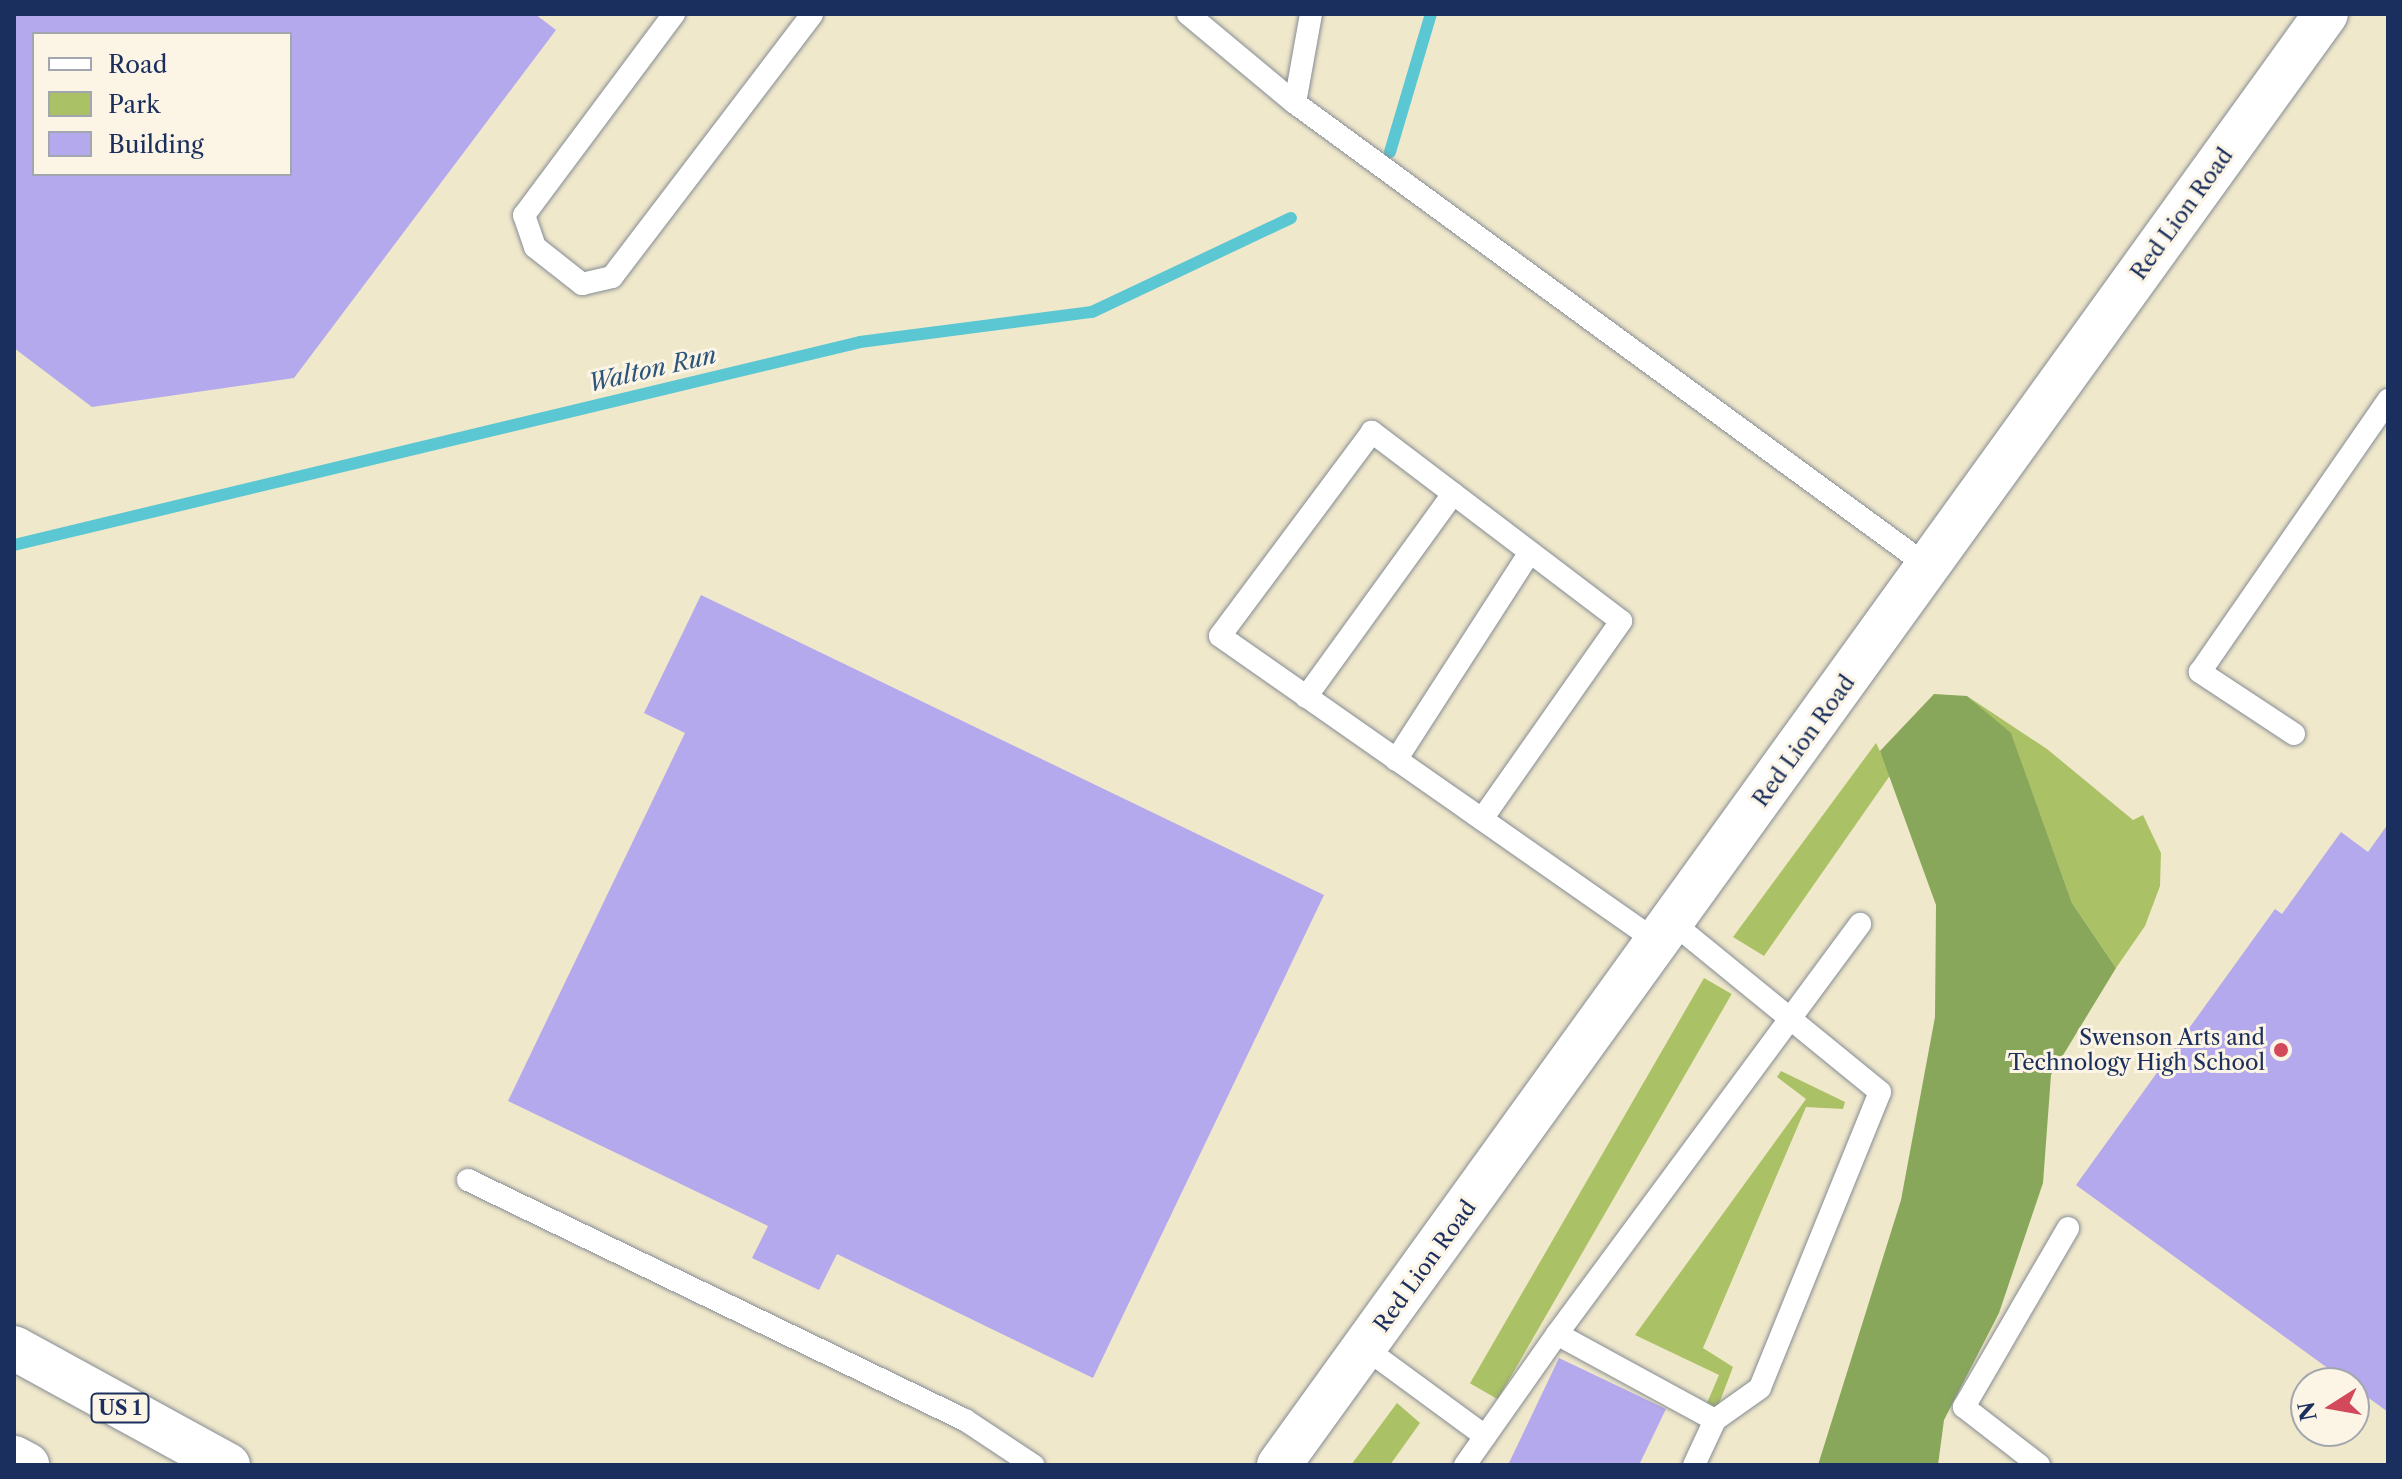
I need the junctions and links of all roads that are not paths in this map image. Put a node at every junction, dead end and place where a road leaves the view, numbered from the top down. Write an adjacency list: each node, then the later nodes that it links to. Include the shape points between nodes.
1 (674, 14): 2 (lane, via 524,215 535,247 582,284 612,277)
2 (812, 14)
3 (1188, 14): 6 (lane)
4 (1311, 14): 6 (lane)
5 (2326, 14): 10 (main road, Red Lion Road)
6 (1295, 103): 10 (lane)
7 (2388, 400): 12 (lane, via 2200,672)
8 (1453, 494): 9 (lane); 11 (lane); 11 (lane, via 1372,432 1220,636)
9 (1530, 552): 13 (lane); 14 (lane, via 1621,621)
10 (1929, 567): 16 (main road, Red Lion Road)
11 (1306, 697): 13 (lane)
12 (2294, 734)
13 (1396, 760): 14 (lane)
14 (1482, 819): 16 (lane)
15 (1860, 924): 17 (lane)
16 (1666, 933): 17 (lane); 22 (main road, Red Lion Road)
17 (1789, 1018): 20 (lane); 25 (lane, via 1880,1092 1760,1388)
18 (468, 1180): 30 (lane, via 965,1420)
19 (2068, 1228): 34 (lane, via 1964,1407)
20 (1557, 1334): 25 (lane); 26 (lane)
21 (14, 1348): 24 (main road, US 1)
22 (1365, 1348): 26 (lane); 31 (main road, Red Lion Road)
23 (14, 1365): 24 (main road)
24 (82, 1387): 29 (main road, US 1)
25 (1715, 1420): 33 (lane)
26 (1485, 1436): 32 (lane)
27 (14, 1458): 28 (main road)
28 (27, 1465)
29 (228, 1465)
30 (1033, 1465)
31 (1279, 1465)
32 (1465, 1465)
33 (1694, 1465)
34 (2039, 1465)

